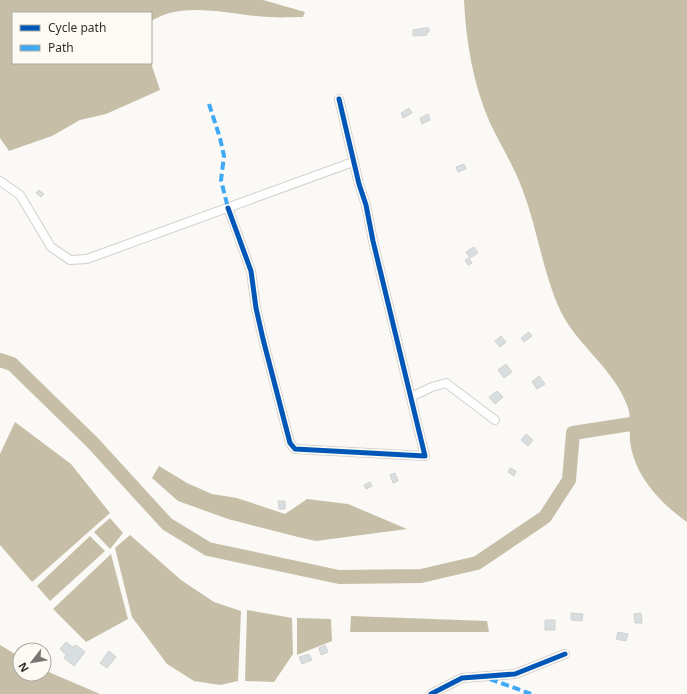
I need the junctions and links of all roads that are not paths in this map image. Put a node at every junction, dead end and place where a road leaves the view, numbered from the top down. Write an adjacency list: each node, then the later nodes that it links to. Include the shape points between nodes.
1 (339, 99): 2 (street)
2 (353, 162): 4 (street); 5 (street, via 366,205)
3 (0, 181): 4 (street, via 20,195 51,247 70,260 86,259)
4 (228, 208): 5 (street, via 251,271 265,346 290,443 295,449 425,456)
5 (411, 397): 6 (street, via 446,383)
6 (495, 420)
7 (565, 654): 8 (street, via 515,674 462,678)
8 (431, 694)

